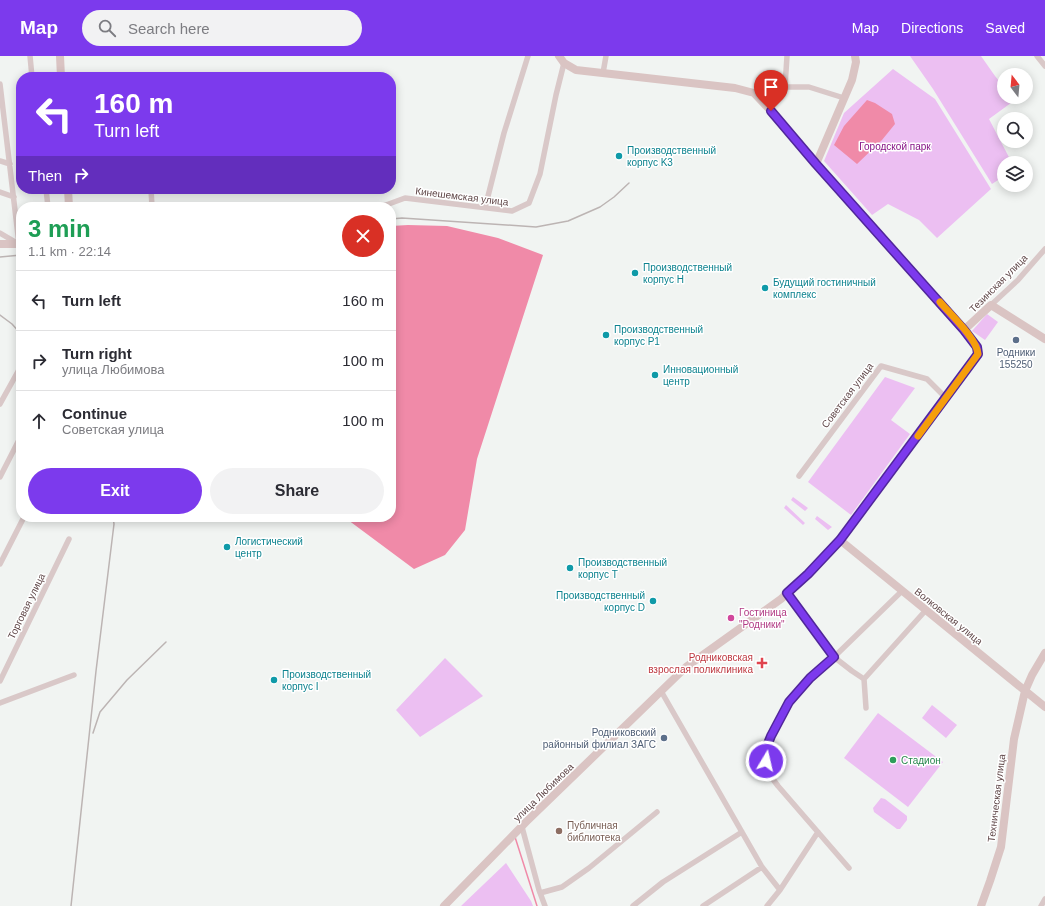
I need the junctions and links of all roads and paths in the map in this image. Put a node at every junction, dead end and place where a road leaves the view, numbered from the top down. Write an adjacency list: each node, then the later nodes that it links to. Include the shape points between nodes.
1 (30, 56): 11 (street)
2 (60, 56): 12 (main road)
3 (528, 56): 26 (street)
4 (559, 56): 9 (main road)
5 (606, 56): 13 (street)
6 (787, 56): 15 (street)
7 (855, 56): 17 (main road, via 852,80)
8 (1037, 56): 10 (street)
9 (564, 63): 13 (main road, via 576,70); 26 (street, Кинешемская улица, via 540,174 529,203 512,212)
10 (1045, 66)
11 (32, 72)
12 (61, 72)
13 (603, 73): 16 (main road)
14 (0, 84): 18 (street)
15 (785, 87): 16 (street, via 760,87); 17 (street, via 810,87)
16 (754, 92): 21 (main road)
17 (844, 98): 21 (main road)
18 (2, 109): 20 (street)
19 (0, 160): 20 (street)
20 (10, 164): 23 (street)
21 (816, 164): 33 (main road)
22 (0, 192): 23 (street)
23 (14, 197): 25 (street)
24 (394, 202): 26 (street, Кинешемская улица, via 405,198)
25 (16, 206)
26 (484, 208)
27 (0, 233): 28 (street)
28 (16, 242)
29 (0, 244): 30 (main road)
30 (16, 244)
31 (1045, 249): 32 (street, Тезинская улица, via 1018,280)
32 (991, 305): 33 (main road, Тезинская улица); 34 (main road)
33 (964, 330): 36 (main road, via 977,347 978,354)
34 (1045, 339)
35 (16, 375): 37 (street)
36 (946, 398): 39 (street, Советская улица, via 927,380 881,366); 43 (main road)
37 (0, 404)
38 (16, 446): 40 (street)
39 (799, 476)
40 (0, 477)
41 (21, 522): 44 (street)
42 (69, 538): 52 (street, Торговая улица)
43 (840, 540): 45 (main road, Волковская улица); 46 (main road, улица Любимова)
44 (0, 564)
45 (902, 591): 47 (main road, Волковская улица); 49 (street)
46 (787, 593): 49 (street); 54 (main road, улица Любимова, via 686,667)
47 (926, 610): 51 (street); 53 (main road, Волковская улица)
48 (1045, 653): 53 (main road, Техническая улица)
49 (834, 657): 51 (street); 61 (street, via 810,678 789,702 765,751 766,770)
50 (74, 674): 55 (street)
51 (864, 679): 57 (street)
52 (0, 681)
53 (1025, 691): 56 (main road, Волковская улица); 72 (main road, Техническая улица, via 1014,739 1000,847)
54 (661, 692): 59 (main road, улица Любимова); 60 (street)
55 (0, 704)
56 (1045, 707)
57 (866, 708)
58 (657, 812): 65 (street, via 562,887)
59 (517, 832): 65 (street); 67 (main road, улица Любимова)
60 (742, 832): 62 (street); 69 (street, via 662,882)
61 (818, 832): 63 (street); 64 (street)
62 (762, 867): 64 (street); 70 (street)
63 (849, 868)
64 (780, 890): 71 (street)
65 (540, 893): 68 (street)
66 (1045, 899): 73 (street)
67 (444, 906)
68 (545, 906)
69 (633, 906)
70 (703, 906)
71 (767, 906)
72 (981, 906)
73 (1041, 906)

